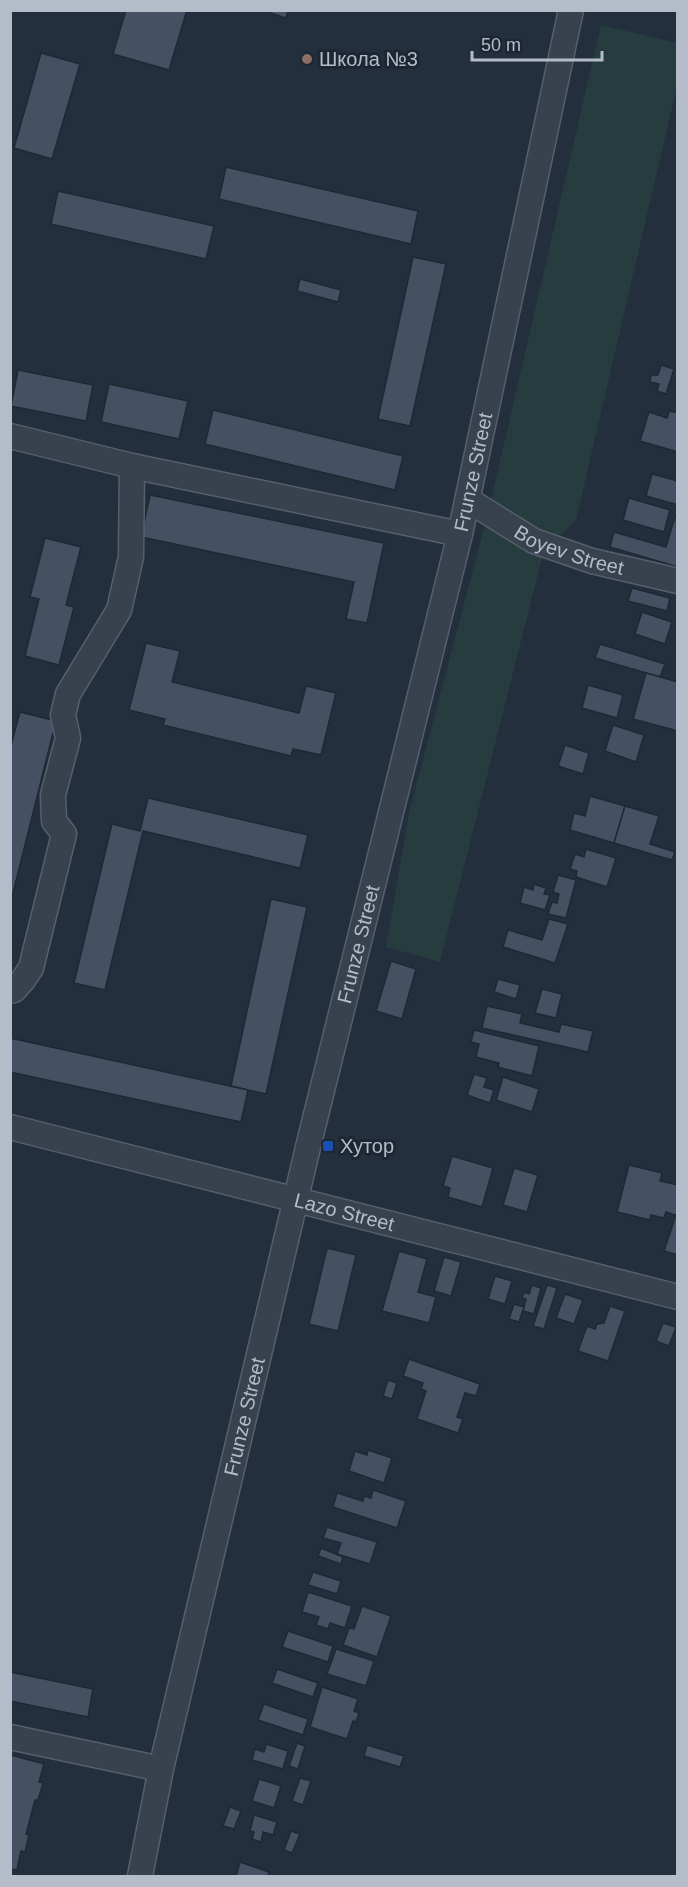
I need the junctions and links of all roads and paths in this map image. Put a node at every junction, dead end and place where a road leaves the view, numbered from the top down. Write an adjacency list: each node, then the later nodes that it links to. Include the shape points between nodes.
1 (571, 10): 4 (street, Frunze Street)
2 (10, 436): 3 (street)
3 (132, 466): 5 (street); 7 (street, via 131,557 119,610 68,694 63,715 68,738 53,795 54,821 64,834 31,968)
4 (468, 500): 5 (street, Frunze Street); 6 (street, Boyev Street, via 534,541 592,561)
5 (460, 534): 9 (street, Frunze Street)
6 (678, 581)
7 (10, 991)
8 (10, 1127): 9 (street, Lazo Street)
9 (297, 1201): 10 (street, Lazo Street); 12 (street, Frunze Street)
10 (678, 1297)
11 (10, 1737): 12 (street)
12 (161, 1769): 13 (street, Frunze Street)
13 (140, 1876)

